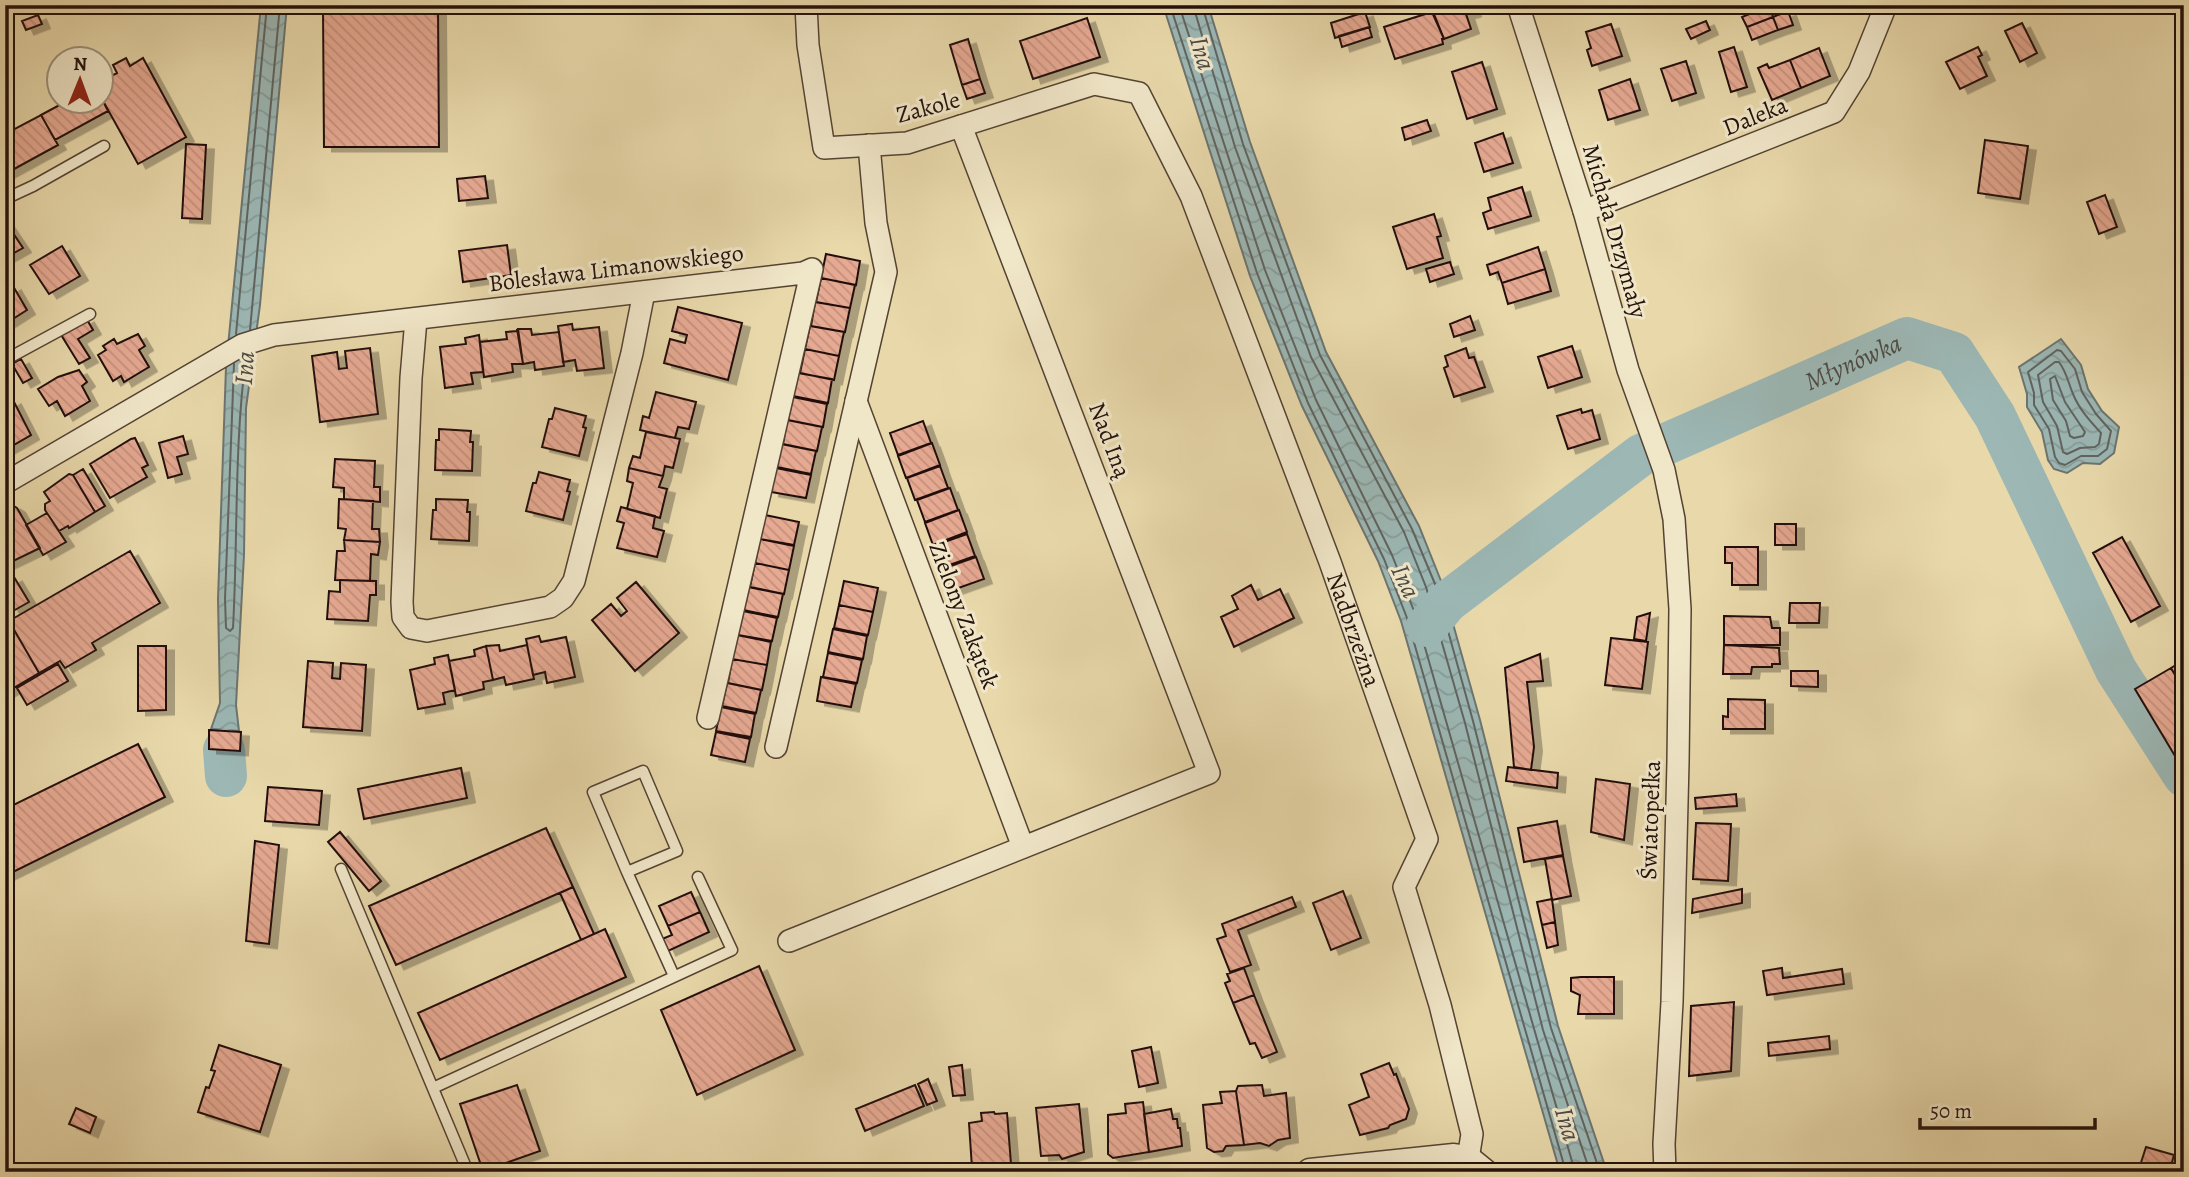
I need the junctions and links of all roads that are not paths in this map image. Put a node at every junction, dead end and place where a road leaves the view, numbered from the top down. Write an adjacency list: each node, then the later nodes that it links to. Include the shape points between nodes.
1 (806, 5): 6 (street, Zakole, via 824,148)
2 (1518, 5): 9 (street, Michała Drzymały)
3 (1886, 5): 9 (street, Daleka, via 1859,72 1834,112)
4 (1139, 93): 5 (street, Zakole, via 1094,84); 26 (street, Nadbrzeżna, via 1196,209 1330,562 1427,839 1404,887 1440,1004)
5 (961, 126): 6 (street, Zakole, via 907,143); 19 (street, Nad Iną, via 1209,773)
6 (869, 145): 14 (street, via 886,272)
7 (104, 146): 8 (lane)
8 (5, 199)
9 (1584, 211): 15 (street, Michała Drzymały, via 1628,370)
10 (644, 292): 12 (street, Bolesława Limanowskiego); 12 (street, via 574,581 564,598 550,607 428,631 411,628 403,617 402,602); 17 (street, Bolesława Limanowskiego, via 812,269)
11 (90, 314): 13 (lane)
12 (416, 319): 16 (street, Bolesława Limanowskiego, via 274,335 242,345)
13 (5, 360)
14 (856, 401): 18 (street); 19 (street, Zielony Zakątek)
15 (1664, 470): 29 (street, Światopełka, via 1678,556 1680,609)
16 (5, 483)
17 (708, 718)
18 (776, 747)
19 (1023, 847): 23 (street)
20 (341, 869): 25 (lane)
21 (627, 872): 21 (lane, via 677,851 643,771 593,792); 24 (lane)
22 (698, 877): 24 (lane, via 732,950)
23 (789, 941)
24 (674, 976): 25 (lane)
25 (433, 1088): 27 (lane)
26 (1476, 1165): 28 (street, via 1440,1157)
27 (468, 1172)
28 (1310, 1172)
29 (1665, 1172)

